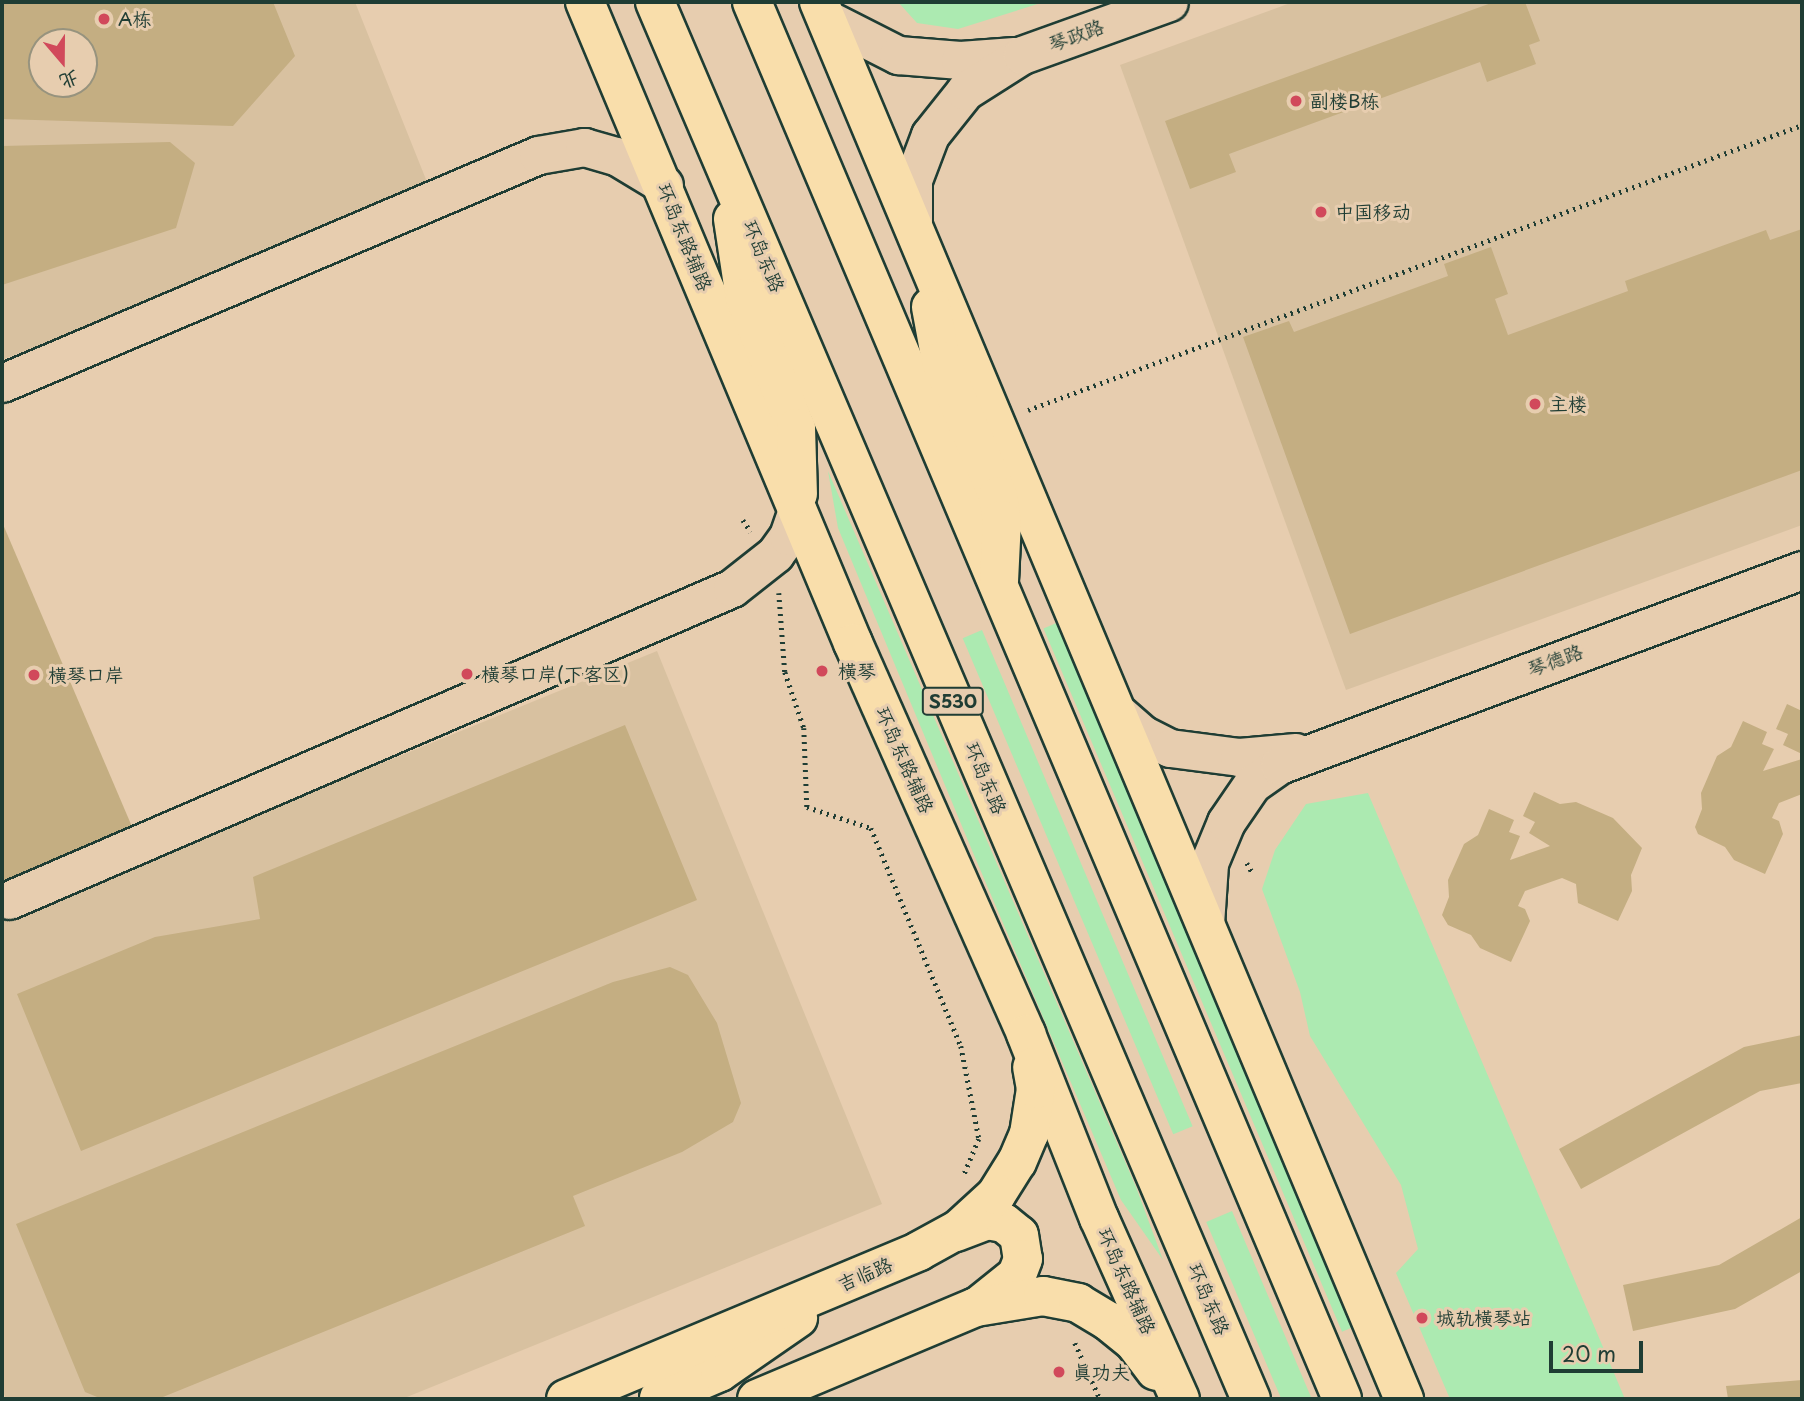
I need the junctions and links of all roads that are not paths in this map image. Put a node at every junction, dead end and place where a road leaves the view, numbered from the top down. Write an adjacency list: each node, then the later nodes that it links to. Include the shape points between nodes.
1 (585, 2): 8 (main road, 环岛东路辅路)
2 (655, 2): 7 (main road, 环岛东路 / S530)
3 (752, 2): 14 (main road)
4 (1169, 2): 6 (street, 琴政路)
5 (823, 10): 6 (street, via 898,55 960,60); 9 (main road)
6 (1022, 55): 9 (street, via 965,91 930,135 914,180)
7 (727, 172): 12 (main road, via 745,298 796,428 800,461); 27 (main road, 环岛东路 / S530)
8 (664, 185): 11 (street, via 616,156 584,147 538,155); 12 (main road, 环岛东路辅路)
9 (913, 223): 10 (main road)
10 (930, 265): 14 (main road, via 931,324 941,361 998,496 1002,520); 15 (main road)
11 (2, 383)
12 (797, 510): 17 (street, via 788,537 768,561 732,589); 19 (main road, 环岛东路辅路)
13 (1802, 570): 16 (street, 琴德路)
14 (998, 590): 28 (main road)
15 (1117, 712): 16 (street, 琴德路, via 1152,739 1202,755); 18 (main road)
16 (1307, 751): 18 (street, 琴德路, via 1252,783 1226,822 1209,863)
17 (9, 900)
18 (1205, 924): 29 (main road)
19 (1026, 1034): 20 (main road, 吉临路, via 1036,1089 1030,1134 996,1195); 26 (main road, 环岛东路辅路, via 1099,1218)
20 (948, 1235): 21 (main road, 吉临路); 22 (main road, via 986,1220 1004,1223 1019,1235 1023,1259 1017,1275)
21 (877, 1269): 23 (main road, via 720,1372); 24 (main road, 吉临路)
22 (976, 1307): 25 (main road); 26 (main road, via 1043,1296 1078,1303 1134,1342)
23 (659, 1398)
24 (566, 1399)
25 (757, 1399)
26 (1179, 1399)
27 (1251, 1399)
28 (1342, 1399)
29 (1405, 1399)

